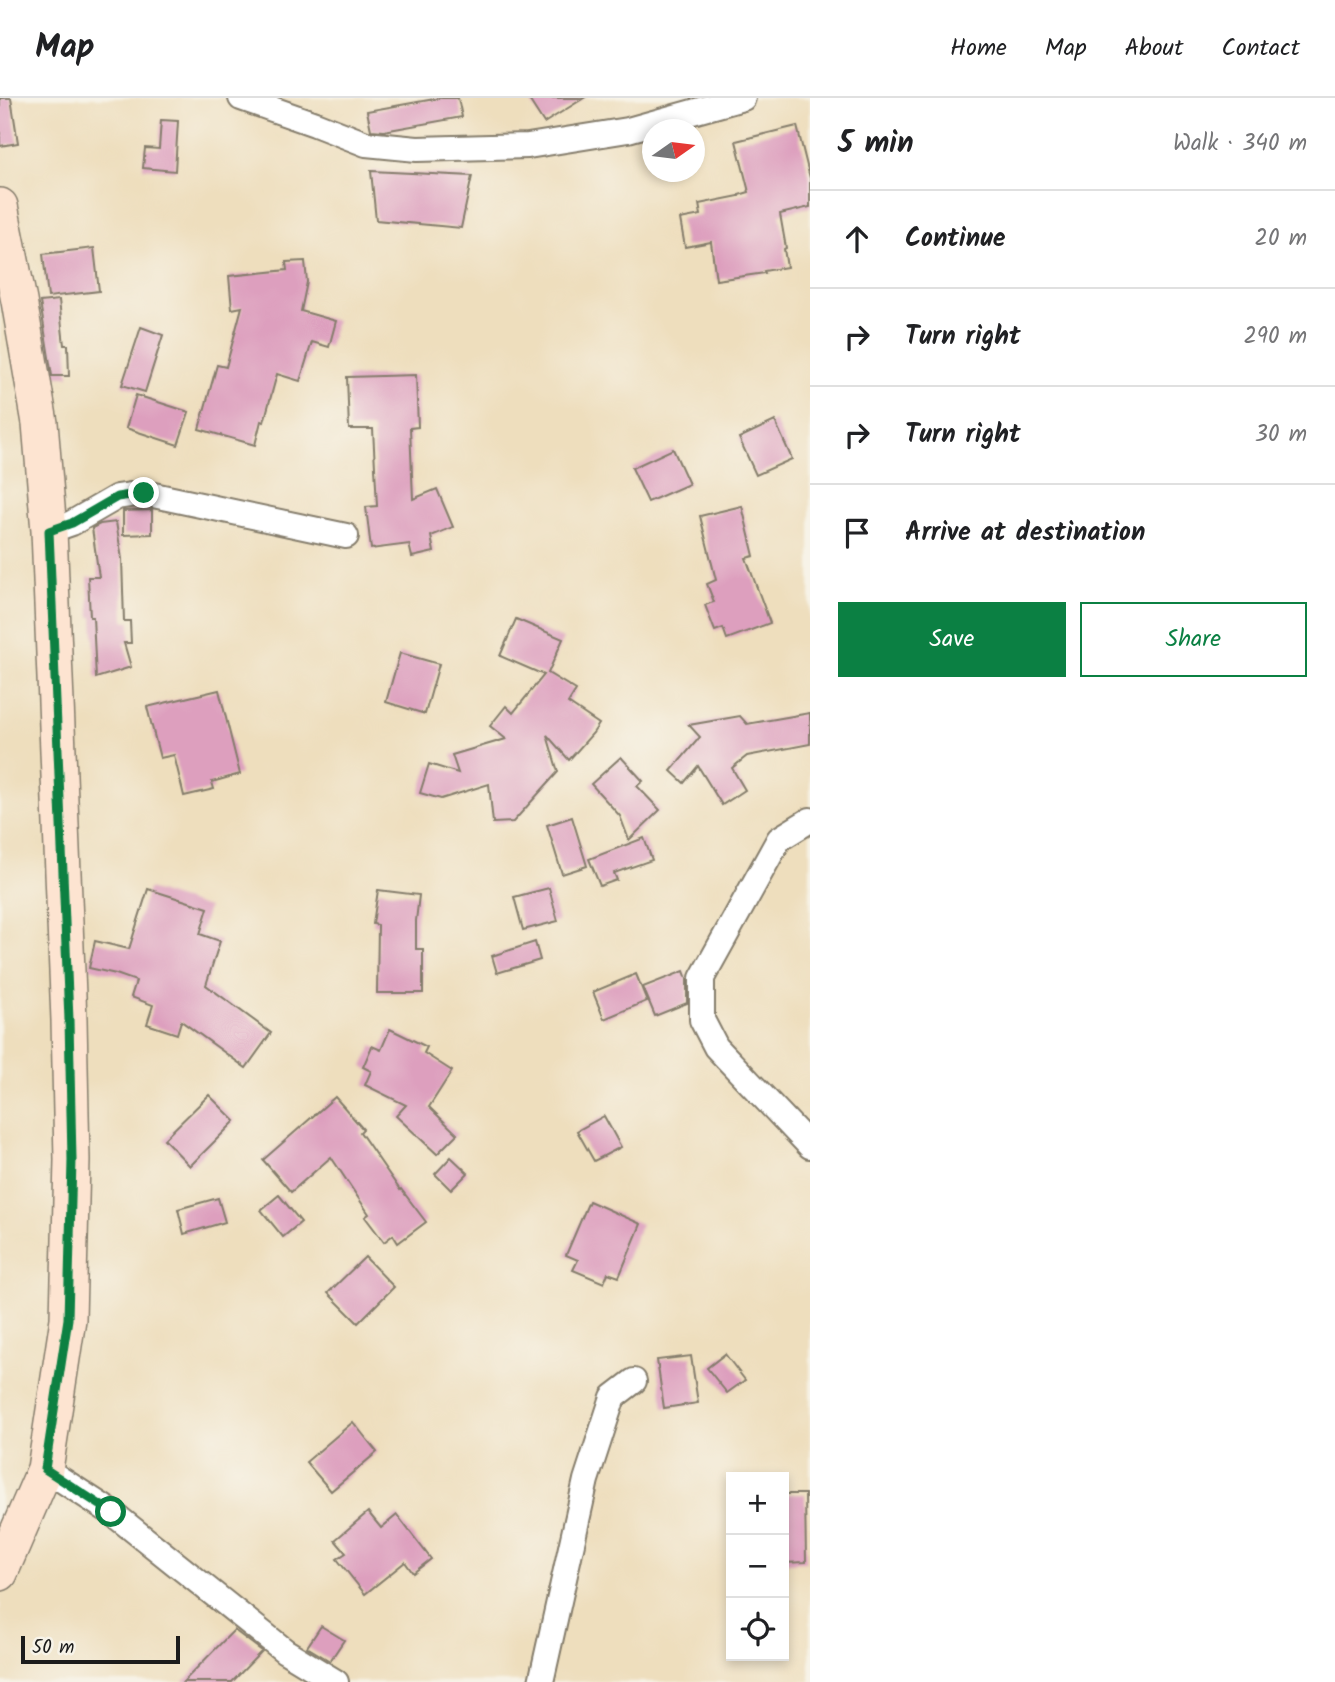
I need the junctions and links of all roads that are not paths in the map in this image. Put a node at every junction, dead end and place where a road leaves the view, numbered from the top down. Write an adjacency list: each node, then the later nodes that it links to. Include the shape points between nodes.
1 (241, 98): 2 (street, via 366,144 417,149 528,146 628,130)
2 (743, 98)
3 (0, 205): 4 (main road, via 40,424)
4 (49, 531): 5 (street, via 117,497 144,493); 9 (main road, via 72,1160 68,1319)
5 (346, 536)
6 (810, 820): 7 (street, via 779,839 702,978 702,1020 716,1047)
7 (810, 1146)
8 (634, 1381): 12 (street, via 613,1397 586,1480)
9 (45, 1469): 10 (main road); 11 (street, via 111,1512 285,1651)
10 (0, 1573)
11 (336, 1682)
12 (541, 1682)

